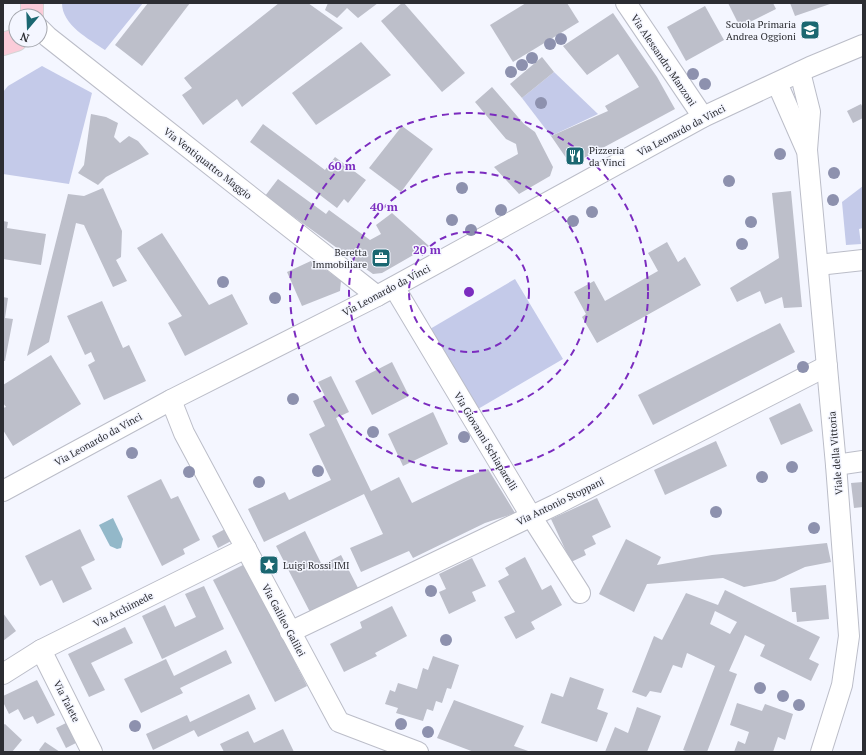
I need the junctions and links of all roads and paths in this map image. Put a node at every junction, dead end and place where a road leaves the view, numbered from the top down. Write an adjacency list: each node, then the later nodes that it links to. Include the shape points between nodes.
1 (626, 3): 6 (street, Via Alessandro Manzoni)
2 (48, 37): 10 (street, Via Ventiquattro Maggio)
3 (863, 45): 4 (street, Via Leonardo da Vinci)
4 (800, 72): 5 (street, Via Leonardo da Vinci); 7 (street, Viale della Vittoria, via 810,112)
5 (777, 83): 6 (street, Via Leonardo da Vinci); 7 (street, Viale della Vittoria)
6 (703, 117): 10 (street, Via Leonardo da Vinci)
7 (807, 150): 9 (street, Viale della Vittoria)
8 (863, 260): 9 (street)
9 (818, 265): 11 (street, Viale della Vittoria)
10 (386, 292): 12 (street, Via Leonardo da Vinci); 16 (street, Via Giovanni Schiaparelli)
11 (827, 366): 14 (street, Viale della Vittoria); 16 (street, Via Antonio Stoppani)
12 (171, 400): 15 (street, Via Leonardo da Vinci); 17 (street, Via Galileo Galilei, via 184,433)
13 (863, 461): 14 (street)
14 (836, 465): 24 (street, Viale della Vittoria, via 849,636 842,685)
15 (7, 491)
16 (531, 516): 18 (street, Via Giovanni Schiaparelli); 19 (street, Via Antonio Stoppani)
17 (246, 548): 19 (street, Via Galileo Galilei); 20 (street, Via Archimede)
18 (580, 593)
19 (290, 632): 23 (street, Via Galileo Galilei, via 339,722)
20 (41, 650): 21 (street, Via Archimede); 22 (street, Via Talete)
21 (3, 674)
22 (92, 752)
23 (418, 752)
24 (821, 752)

